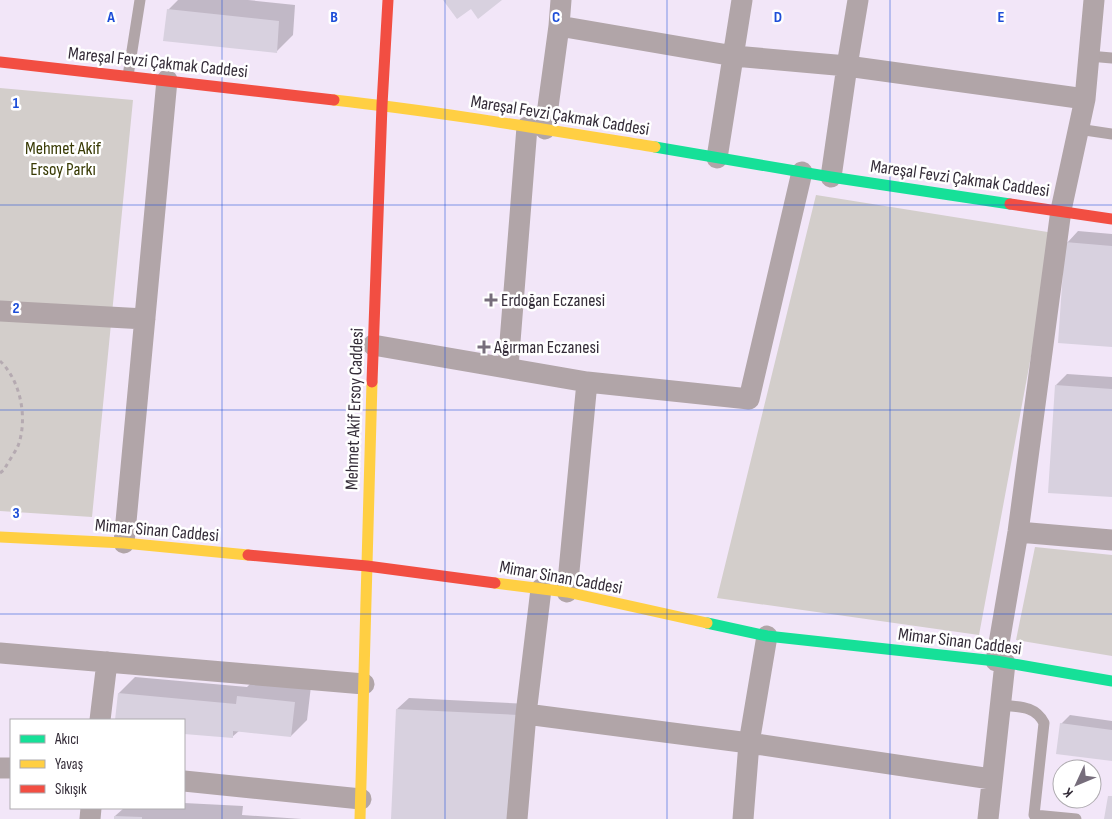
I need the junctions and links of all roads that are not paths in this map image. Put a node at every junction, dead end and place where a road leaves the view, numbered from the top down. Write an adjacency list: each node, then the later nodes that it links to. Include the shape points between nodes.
1 (140, 0): 13 (lane)
2 (388, 0): 16 (street, Mehmet Akif Ersoy Caddesi)
3 (561, 0): 7 (street)
4 (742, 0): 8 (street)
5 (858, 0): 12 (street)
6 (1094, 0): 9 (street)
7 (559, 26): 8 (street); 17 (street)
8 (734, 56): 12 (street); 20 (street)
9 (1089, 56): 10 (lane); 15 (street)
10 (1112, 58)
11 (0, 62): 13 (street, Mareşal Fevzi Çakmak Caddesi)
12 (847, 66): 15 (street); 22 (street)
13 (128, 76): 14 (street, Mareşal Fevzi Çakmak Caddesi)
14 (167, 80): 16 (street, Mareşal Fevzi Çakmak Caddesi); 26 (street)
15 (1085, 99): 18 (street)
16 (382, 105): 17 (street, Mareşal Fevzi Çakmak Caddesi); 27 (street, Mehmet Akif Ersoy Caddesi)
17 (536, 128): 20 (street, Mareşal Fevzi Çakmak Caddesi); 28 (street)
18 (1078, 129): 19 (lane); 23 (street)
19 (1112, 134)
20 (716, 158): 21 (street, Mareşal Fevzi Çakmak Caddesi)
21 (802, 172): 22 (street, Mareşal Fevzi Çakmak Caddesi); 29 (street, via 749,399)
22 (831, 177): 23 (street, Mareşal Fevzi Çakmak Caddesi)
23 (1061, 210): 24 (street, Mareşal Fevzi Çakmak Caddesi); 30 (street)
24 (1112, 219)
25 (0, 311): 26 (street)
26 (145, 319): 33 (street)
27 (374, 345): 28 (street); 34 (street, Mehmet Akif Ersoy Caddesi)
28 (508, 367): 29 (street)
29 (586, 382): 36 (street)
30 (1018, 532): 32 (street); 40 (street)
31 (0, 537): 33 (street, Mimar Sinan Caddesi)
32 (1112, 540)
33 (124, 544): 34 (street, Mimar Sinan Caddesi)
34 (367, 566): 35 (street, Mimar Sinan Caddesi); 42 (street, Mehmet Akif Ersoy Caddesi)
35 (541, 589): 36 (street, Mimar Sinan Caddesi); 44 (street)
36 (566, 592): 37 (street, Mimar Sinan Caddesi)
37 (767, 636): 40 (street, Mimar Sinan Caddesi); 46 (street)
38 (0, 653): 39 (street)
39 (107, 662): 42 (street); 45 (street)
40 (1000, 662): 41 (street, Mimar Sinan Caddesi); 43 (street)
41 (1112, 681)
42 (364, 684): 49 (street, Mehmet Akif Ersoy Caddesi)
43 (1000, 705): 47 (street); 53 (lane, via 1030,709 1044,723 1034,815)
44 (526, 714): 46 (street); 50 (street)
45 (100, 719)
46 (749, 743): 47 (street); 51 (street)
47 (991, 779): 52 (street)
48 (185, 781): 49 (street)
49 (361, 809)
50 (517, 819)
51 (743, 819)
52 (988, 819)
53 (1076, 819)

